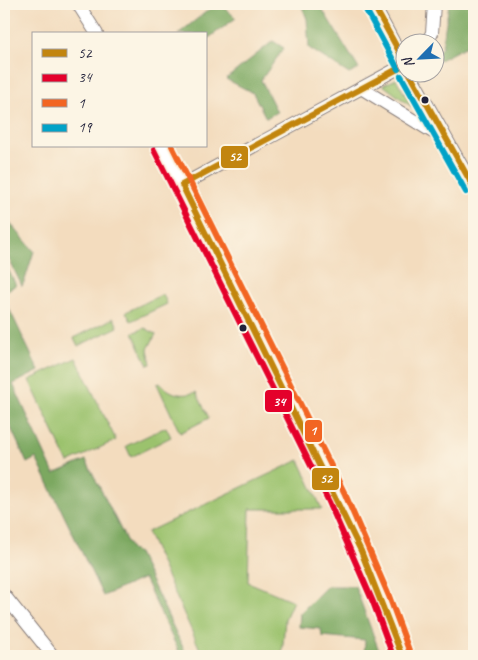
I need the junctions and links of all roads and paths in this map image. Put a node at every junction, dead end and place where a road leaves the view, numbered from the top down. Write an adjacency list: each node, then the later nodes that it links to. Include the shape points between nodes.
1 (78, 4): 4 (street)
2 (373, 4): 6 (street)
3 (434, 4): 5 (street)
4 (96, 32)
5 (432, 32)
6 (396, 48)
7 (396, 70): 9 (street)
8 (414, 82): 10 (street)
9 (361, 88): 10 (street); 12 (street)
10 (446, 140): 13 (street)
11 (163, 148): 12 (street)
12 (182, 185): 16 (street, via 357,542)
13 (474, 188)
14 (4, 595): 15 (street)
15 (53, 656)
16 (402, 656)

